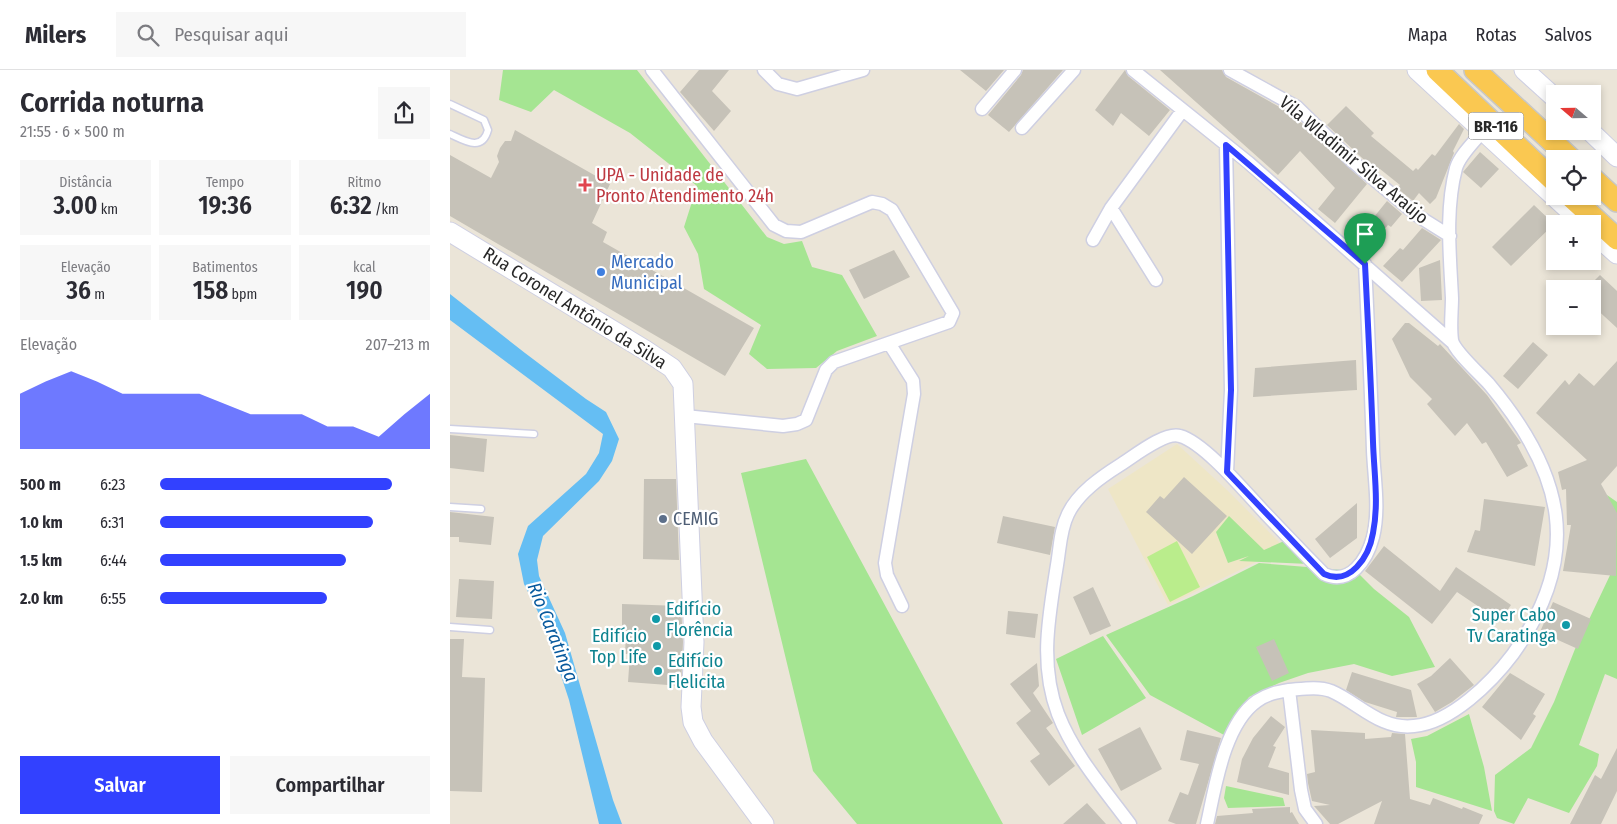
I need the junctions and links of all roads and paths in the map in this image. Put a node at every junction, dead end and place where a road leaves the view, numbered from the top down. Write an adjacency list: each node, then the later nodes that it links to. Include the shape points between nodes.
1 (652, 70): 38 (street, via 774,225 786,231 801,232 872,202 892,210 953,313 949,322)
2 (764, 70): 3 (street, via 778,84 797,89)
3 (863, 70)
4 (1015, 70): 14 (street)
5 (1074, 70): 16 (street)
6 (1133, 70): 15 (street)
7 (1230, 70): 30 (street, Vila Wladimir Silva Araújo, via 1297,108 1352,162 1418,216)
8 (1417, 70): 17 (main road)
9 (1438, 70): 23 (highway, BR-116)
10 (1475, 70): 21 (highway, BR-116)
11 (1524, 70): 12 (main road)
12 (1546, 90)
13 (450, 104): 18 (lane, via 484,120 488,130 480,143 472,144)
14 (982, 109)
15 (1182, 111): 20 (street); 27 (street)
16 (1022, 128)
17 (1483, 131): 28 (main road); 30 (street, via 1457,166)
18 (450, 134)
19 (1599, 140): 22 (main road)
20 (1226, 145): 35 (street); 42 (street, via 1231,390)
21 (1561, 150)
22 (1617, 157)
23 (1546, 173)
24 (1601, 186): 25 (highway)
25 (1617, 200)
26 (1580, 205): 31 (highway)
27 (1111, 208): 32 (street); 36 (street)
28 (1574, 215)
29 (450, 232): 39 (main road, Rua Coronel Antônio da Silva, via 672,368 683,384)
30 (1450, 236): 37 (street)
31 (1617, 239)
32 (1093, 240)
33 (1601, 240): 34 (main road)
34 (1617, 254)
35 (1365, 264): 37 (street); 42 (street, via 1377,510 1368,551 1360,564 1340,578 1324,574)
36 (1156, 280)
37 (1452, 342): 48 (street, via 1516,419 1546,472 1556,523 1557,554 1533,622 1500,672 1433,723 1413,727 1394,724 1366,713 1329,690)
38 (888, 344): 39 (street, via 834,362 826,370 806,420 797,424 783,426); 45 (street, via 913,381 914,394 886,563 887,575)
39 (685, 416): 49 (main road, Rua Coronel Antônio da Silva, via 694,642 691,707 703,740)
40 (450, 429): 41 (lane)
41 (534, 434)
42 (1227, 472): 50 (street, via 1192,442 1171,435 1093,484 1068,512 1062,530 1047,629 1048,675 1058,714 1078,754)
43 (450, 507): 44 (lane)
44 (481, 509)
45 (902, 606)
46 (450, 627): 47 (lane)
47 (490, 630)
48 (1289, 690): 51 (street, via 1272,693 1256,701 1241,718 1228,743); 52 (street, via 1300,790 1305,809)
49 (762, 824)
50 (1130, 824)
51 (1207, 824)
52 (1316, 824)

